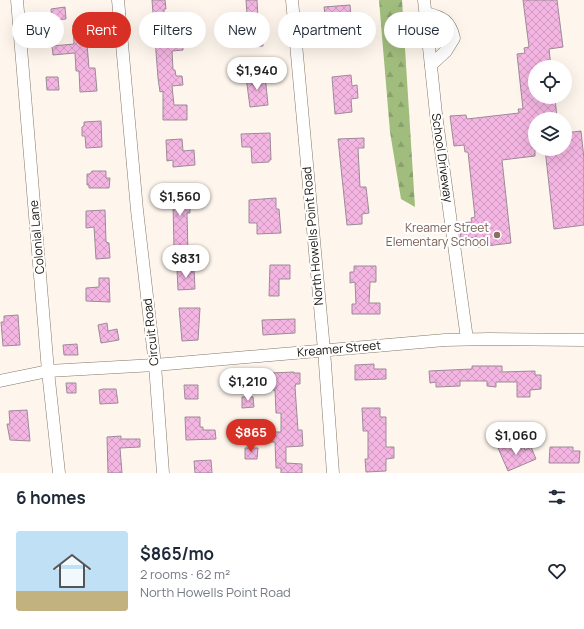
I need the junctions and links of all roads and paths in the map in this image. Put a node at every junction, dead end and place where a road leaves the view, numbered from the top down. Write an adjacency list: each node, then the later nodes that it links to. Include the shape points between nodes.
1 (17, 0): 13 (street, Colonial Lane)
2 (118, 0): 12 (street, Circuit Road, via 137,210)
3 (292, 0): 11 (street, North Howells Point Road)
4 (424, 0): 5 (street, School Driveway)
5 (426, 12)
6 (429, 48): 8 (street, School Driveway)
7 (448, 48): 8 (street)
8 (431, 65): 9 (street, School Driveway)
9 (467, 339): 10 (street, Kreamer Street); 11 (street, Kreamer Street)
10 (584, 340)
11 (324, 350): 12 (street, Kreamer Street); 17 (street, North Howells Point Road)
12 (155, 365): 13 (street, Kreamer Street); 16 (street, Circuit Road)
13 (48, 371): 14 (street, Kreamer Street); 15 (street, Colonial Lane)
14 (0, 380)
15 (59, 473)
16 (163, 473)
17 (333, 473)

